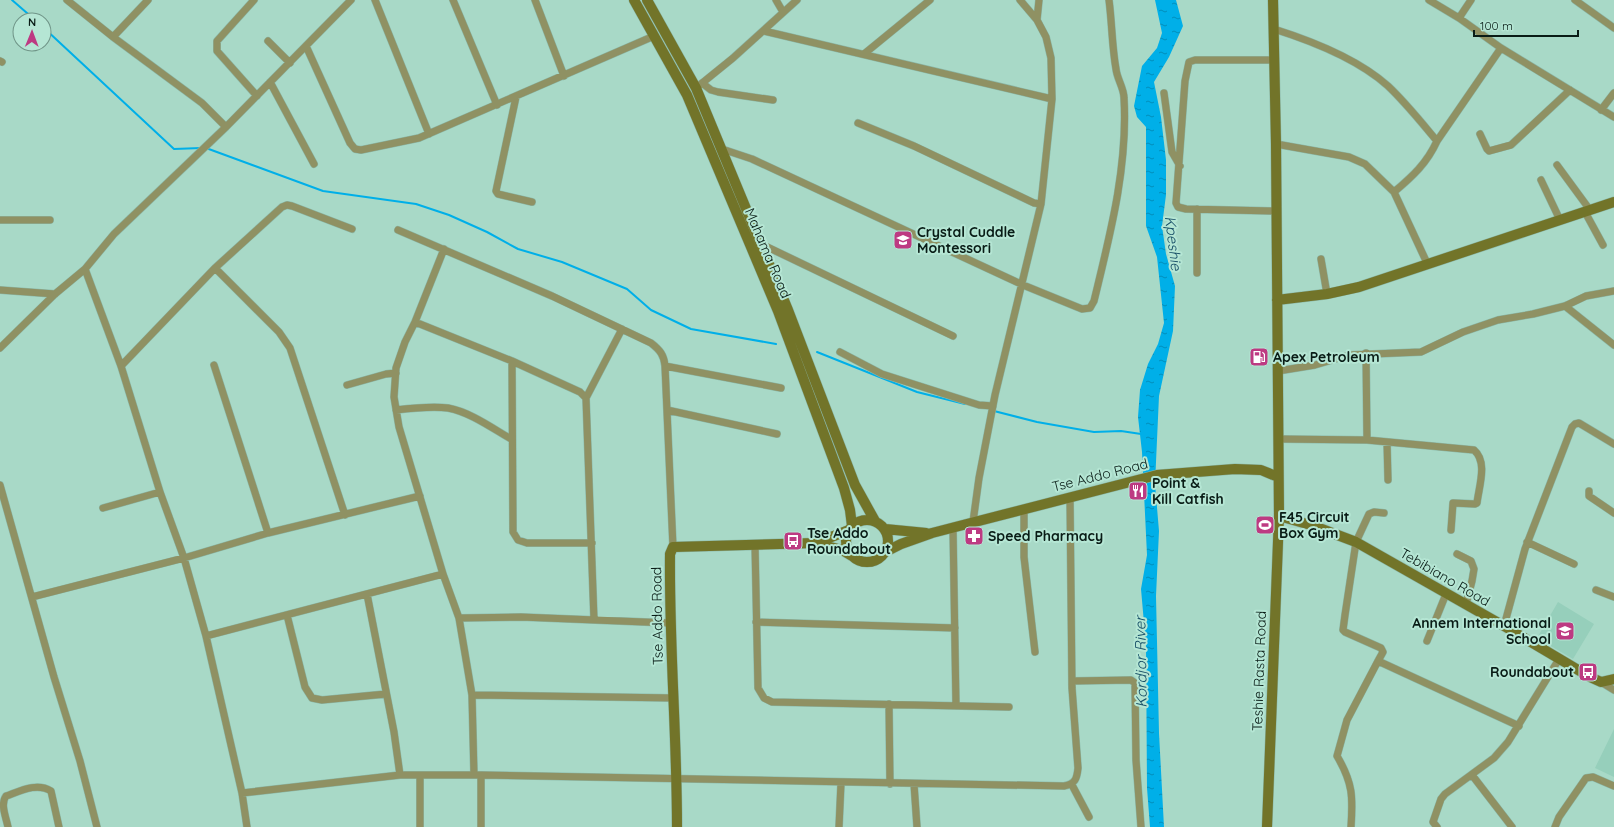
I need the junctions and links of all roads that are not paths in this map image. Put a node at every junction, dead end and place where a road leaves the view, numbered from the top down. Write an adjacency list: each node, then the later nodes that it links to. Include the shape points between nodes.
1 (67, 0): 27 (street)
2 (148, 0): 27 (street)
3 (254, 0): 40 (street, via 217,41 217,51)
4 (351, 0): 29 (street)
5 (375, 0): 49 (street)
6 (453, 0): 44 (street)
7 (535, 0): 34 (street)
8 (634, 0): 26 (street, Mahama Road)
9 (646, 0): 36 (street, Mahama Road)
10 (776, 0): 20 (street)
11 (797, 0): 20 (street)
12 (930, 0): 31 (street)
13 (1020, 0): 22 (street)
14 (1039, 0): 22 (street)
15 (1109, 0): 78 (street, via 1116,70 1124,96 1125,138 1120,178 1094,301 1090,308 1082,309)
16 (1273, 0): 24 (street, Teshie Rasta Road)
17 (1429, 0): 21 (street)
18 (1471, 0): 21 (street)
19 (1576, 0): 23 (street)
20 (783, 12): 25 (street)
21 (1459, 18): 30 (street)
22 (1037, 20): 42 (street, via 1046,38 1051,58)
23 (1614, 28)
24 (1274, 29): 32 (street, Teshie Rasta Road); 51 (street, via 1300,37 1365,68 1388,86)
25 (764, 31): 31 (street); 36 (street)
26 (654, 36): 34 (street); 125 (street, Mahama Road, via 687,95 778,311 844,488 850,510)
27 (113, 37): 48 (street, via 202,103)
28 (268, 41): 33 (street)
29 (306, 46): 33 (street); 49 (street, via 355,149 368,149)
30 (1501, 48): 37 (street); 51 (street)
31 (864, 54): 42 (street)
32 (1274, 60): 52 (street, Teshie Rasta Road); 56 (street, via 1188,62)
33 (290, 63): 35 (street)
34 (564, 76): 41 (street)
35 (270, 82): 40 (street); 54 (street)
36 (699, 86): 43 (street, via 718,92); 53 (street, Mahama Road)
37 (1570, 90): 45 (street); 50 (street, via 1511,145 1489,150)
38 (1164, 92): 56 (street, via 1172,152)
39 (1614, 93): 45 (street)
40 (257, 96): 48 (street)
41 (516, 97): 44 (street); 59 (street, via 496,191 503,196)
42 (1052, 99): 61 (street)
43 (773, 100)
44 (497, 105): 49 (street)
45 (1601, 110): 46 (street)
46 (1614, 117)
47 (858, 123): 61 (street)
48 (226, 127): 76 (street, via 114,234)
49 (428, 134)
50 (1480, 134)
51 (1437, 141): 58 (street, via 1430,156 1418,171)
52 (1276, 144): 58 (street, via 1349,157 1365,164); 63 (street, Teshie Rasta Road)
53 (722, 149): 70 (street, Mahama Road); 78 (street, via 752,159)
54 (314, 164)
55 (1557, 165): 64 (street)
56 (1180, 166): 62 (street, via 1176,203 1178,207)
57 (1541, 180): 67 (street)
58 (1394, 192): 74 (street)
59 (532, 202)
60 (1614, 202): 64 (street)
61 (1041, 204): 78 (street)
62 (1197, 209): 63 (street); 77 (street)
63 (1276, 211): 83 (street, Teshie Rasta Road)
64 (1587, 211): 67 (street); 71 (street)
65 (0, 220): 66 (street)
66 (50, 220)
67 (1560, 220): 74 (street)
68 (352, 229): 75 (street, via 287,205 269,218)
69 (398, 230): 72 (street)
70 (761, 244): 87 (street); 123 (street, Mahama Road, via 855,485)
71 (1603, 245)
72 (444, 249): 85 (street); 86 (street)
73 (1321, 259): 82 (street)
74 (1427, 263): 82 (street, via 1359,287)
75 (215, 268): 94 (street); 121 (street, via 279,332 290,348)
76 (85, 269): 81 (street); 94 (street)
77 (1197, 273)
78 (1023, 285): 101 (street)
79 (0, 290): 81 (street)
80 (1614, 291): 84 (street, via 1586,296)
81 (54, 294): 89 (street)
82 (1327, 294): 83 (street)
83 (1277, 300): 96 (street, Teshie Rasta Road)
84 (1565, 306): 88 (street); 91 (street, via 1498,320 1463,332 1421,352)
85 (415, 322): 92 (street); 97 (street, via 405,342)
86 (622, 329): 95 (street, via 660,350 664,356); 100 (street)
87 (953, 336)
88 (1614, 345)
89 (0, 348)
90 (840, 352): 101 (street, via 882,374 978,405)
91 (1366, 354): 96 (street); 107 (street)
92 (512, 361): 100 (street, via 580,392); 105 (street)
93 (214, 365): 129 (street)
94 (121, 366): 114 (street)
95 (665, 366): 99 (street); 103 (street)
96 (1278, 371): 106 (street, Teshie Rasta Road)
97 (396, 373): 98 (street); 102 (street)
98 (347, 385)
99 (781, 388)
100 (586, 398): 133 (street)
101 (993, 407): 124 (street, via 978,478)
102 (396, 410): 105 (street, via 418,407 449,408 469,415); 115 (street)
103 (667, 410): 104 (street); 136 (street)
104 (777, 434)
105 (511, 439): 133 (street, via 513,532 518,540 527,543)
106 (1279, 439): 107 (street); 110 (street, Teshie Rasta Road)
107 (1367, 440): 108 (street)
108 (1387, 442): 111 (street); 128 (street, via 1474,450 1479,454 1482,462 1477,503 1453,503)
109 (1614, 444): 132 (street, via 1579,423 1575,424)
110 (1278, 477): 116 (street, Tse Addo Road, via 1251,469 1184,472 1131,480); 122 (street, Teshie Rasta Road)
111 (1388, 480)
112 (1, 491): 146 (street)
113 (1588, 491): 120 (street, via 1589,496)
114 (160, 492): 117 (street); 140 (street)
115 (420, 496): 121 (street); 142 (street)
116 (1070, 497): 118 (street, Tse Addo Road); 162 (street)
117 (103, 508)
118 (1024, 509): 124 (street, Tse Addo Road); 158 (street, via 1024,557)
119 (1384, 513): 131 (street, via 1368,514)
120 (1614, 513)
121 (345, 515): 129 (street)
122 (1279, 516): 131 (street, Tebibiano Road); 194 (street, Teshie Rasta Road)
123 (875, 521): 125 (street, via 859,522); 127 (street)
124 (973, 522): 126 (street, Tse Addo Road)
125 (850, 528): 134 (street); 139 (street, via 846,543)
126 (953, 528): 130 (street, Tse Addo Road); 155 (street)
127 (885, 529): 130 (street, Tse Addo Road); 137 (street, via 888,545)
128 (1450, 530)
129 (268, 533): 140 (street)
130 (932, 534): 137 (street, Tse Addo Road)
131 (1356, 542): 145 (street, Tebibiano Road); 160 (street, via 1343,630 1381,648 1383,652)
132 (1527, 542): 141 (street); 154 (street)
133 (592, 543): 151 (street)
134 (815, 544): 135 (street); 139 (street, via 842,550)
135 (755, 545): 136 (street); 152 (street)
136 (673, 547): 153 (street, Tse Addo Road, via 670,554)
137 (885, 552): 139 (street, via 873,561 858,560)
138 (1457, 554): 148 (street, via 1471,560 1474,569)
139 (852, 556)
140 (184, 558): 146 (street); 156 (street)
141 (1574, 564)
142 (443, 574): 144 (street); 150 (street)
143 (1596, 590): 147 (street)
144 (367, 594): 149 (street); 165 (street)
145 (1446, 594): 148 (street, Tebibiano Road); 157 (street)
146 (32, 597): 186 (street)
147 (1614, 597)
148 (1466, 604): 154 (street, Tebibiano Road)
149 (287, 615): 156 (street); 165 (street, via 305,687 312,698 322,700)
150 (459, 618): 151 (street); 166 (street)
151 (594, 620): 153 (street)
152 (756, 622): 155 (street); 168 (street, via 758,688 764,698 772,702)
153 (670, 623): 167 (street, Tse Addo Road)
154 (1504, 626): 159 (street, Tebibiano Road)
155 (955, 628): 169 (street)
156 (206, 636): 182 (street)
157 (1426, 641)
158 (1036, 652)
159 (1559, 659): 163 (street, Tebibiano Road); 171 (street)
160 (1378, 662): 171 (street); 195 (street, via 1347,720 1337,756 1347,773 1353,798)
161 (1614, 679): 163 (street)
162 (1072, 680): 180 (street, via 1078,768 1077,778); 193 (street, via 1131,680 1135,683 1136,760)
163 (1601, 682): 164 (street)
164 (1614, 690)
165 (386, 694): 175 (street)
166 (472, 694): 167 (street); 173 (street)
167 (674, 698): 176 (street, Tse Addo Road)
168 (889, 704): 169 (street); 178 (street)
169 (956, 706): 170 (street)
170 (1009, 707)
171 (1519, 726): 174 (street, via 1494,758)
172 (420, 775): 173 (street); 175 (street); 188 (street)
173 (478, 775): 176 (street); 189 (street)
174 (1472, 775): 196 (street, via 1441,799 1433,822); 197 (street)
175 (400, 776): 182 (street)
176 (677, 780): 177 (street); 190 (street, Tse Addo Road)
177 (841, 783): 178 (street); 191 (street)
178 (890, 784): 179 (street)
179 (914, 784): 180 (street); 192 (street)
180 (1072, 785): 183 (street)
181 (1614, 786): 198 (street, via 1593,777 1586,778)
182 (242, 793): 187 (street)
183 (1090, 817)
184 (8, 827): 185 (street, via 2,799 38,786 51,791)
185 (59, 827)
186 (97, 827)
187 (248, 827)
188 (420, 827)
189 (481, 827)
190 (677, 827)
191 (839, 827)
192 (917, 827)
193 (1141, 827)
194 (1267, 827)
195 (1352, 827)
196 (1436, 827)
197 (1512, 827)
198 (1555, 827)

